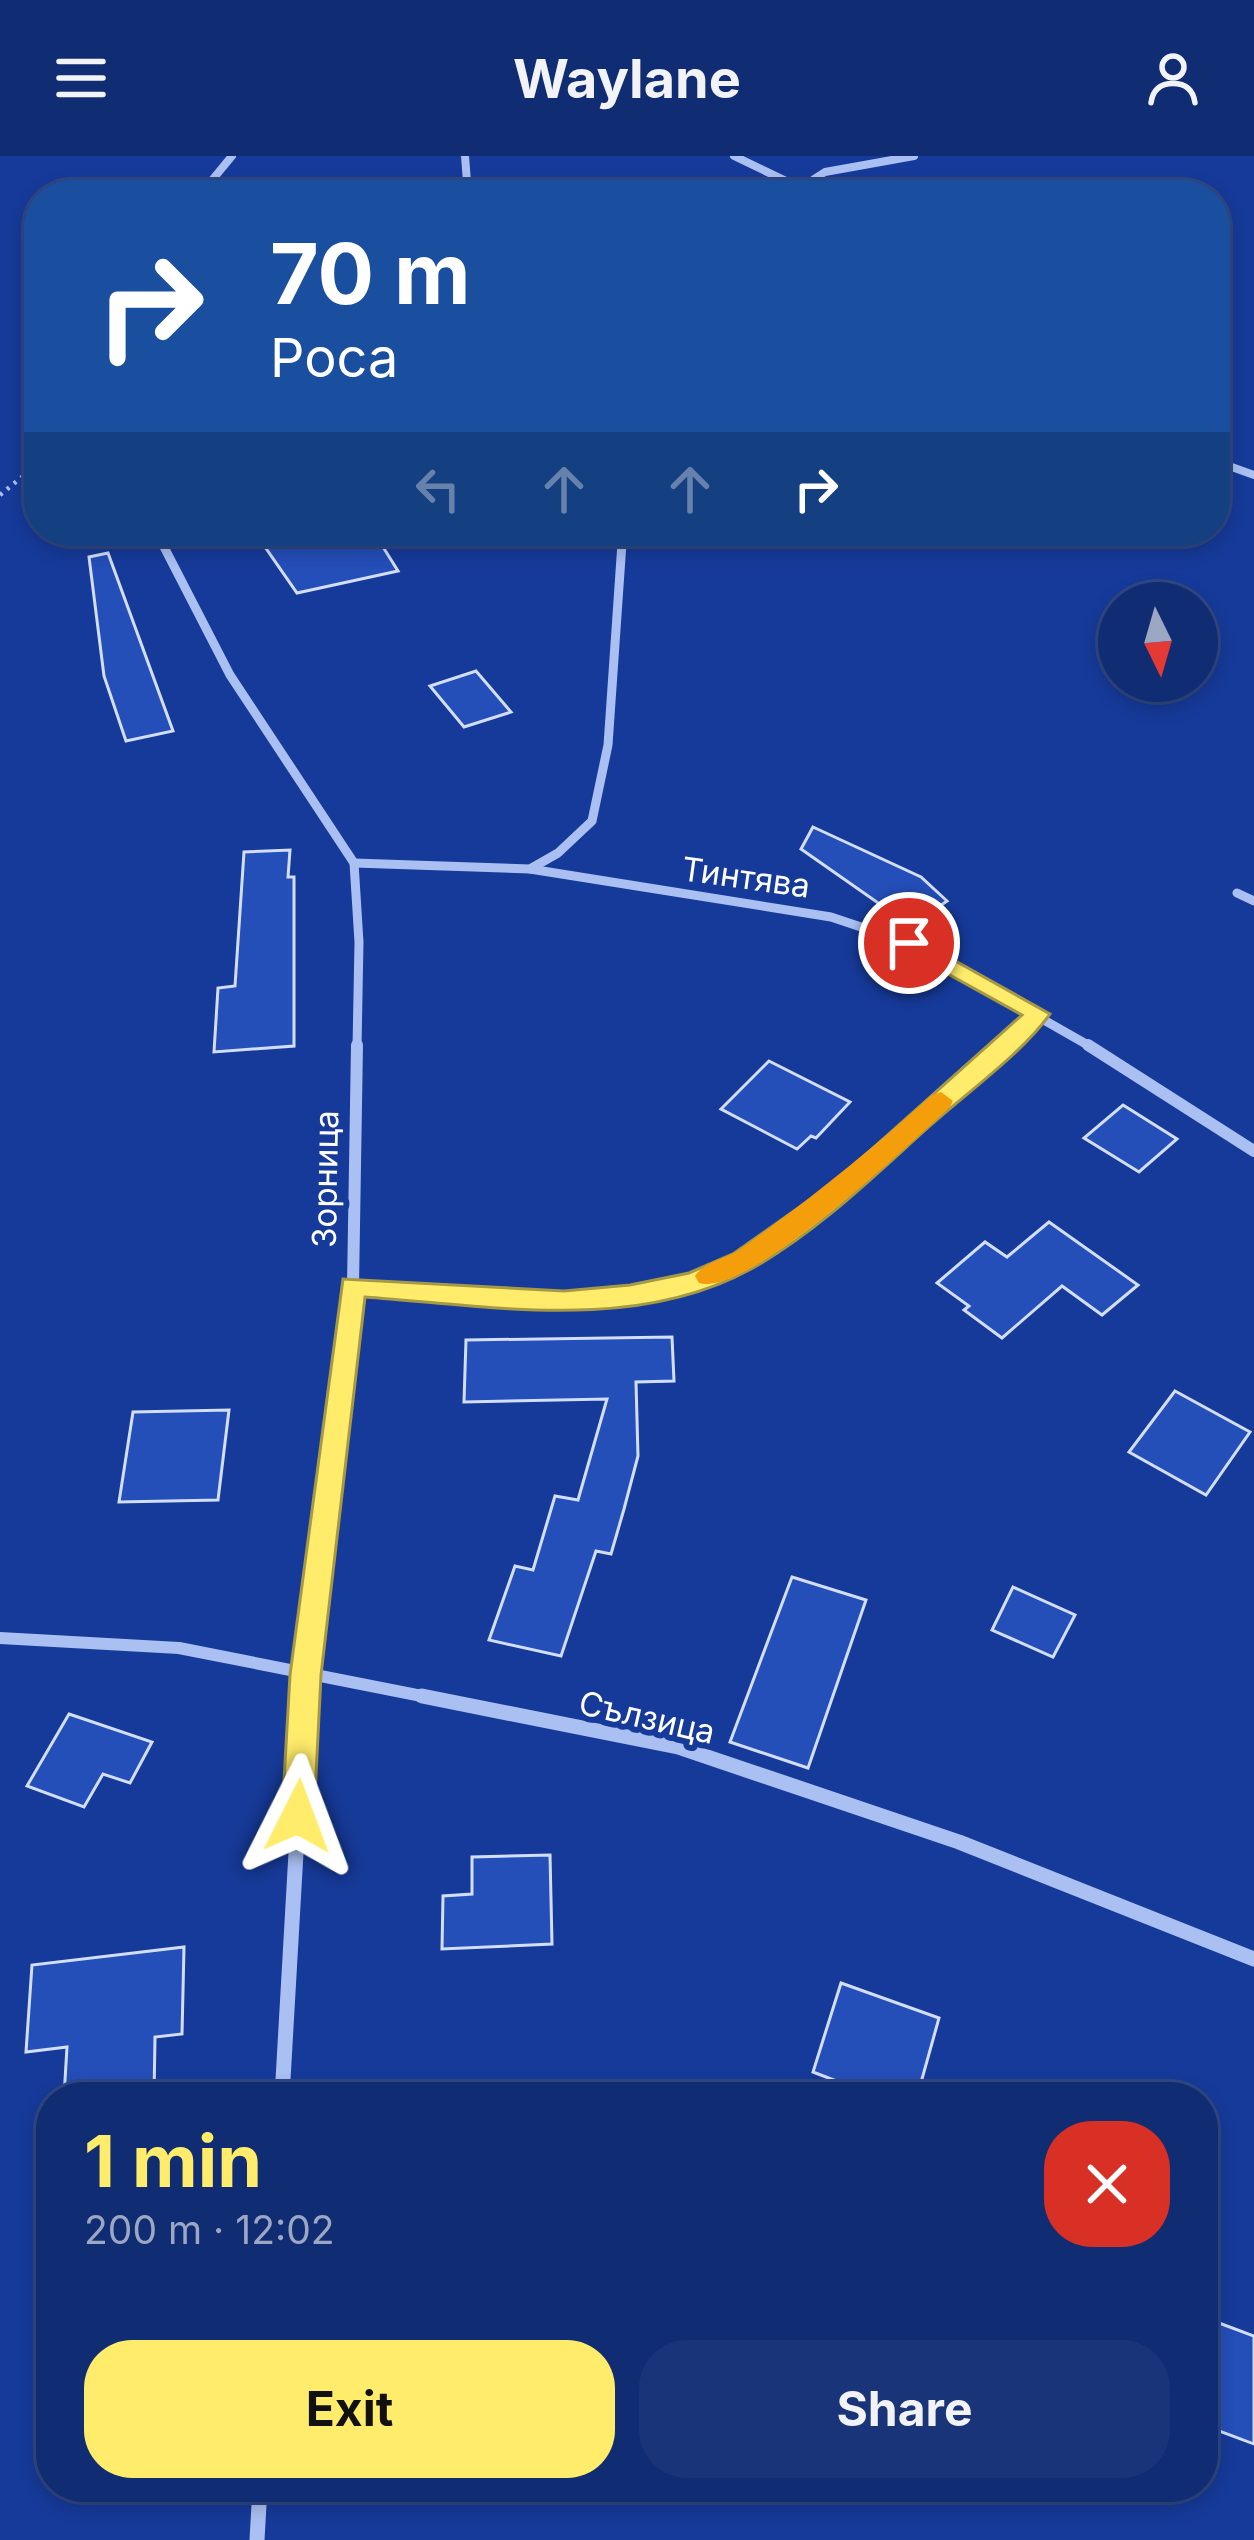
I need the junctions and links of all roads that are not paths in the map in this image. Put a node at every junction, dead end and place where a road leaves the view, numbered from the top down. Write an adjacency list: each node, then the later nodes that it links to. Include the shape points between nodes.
1 (232, 156): 4 (street)
2 (734, 156): 5 (street)
3 (914, 156): 6 (street)
4 (213, 180)
5 (781, 180)
6 (814, 180)
7 (164, 546): 9 (street, Зорница, via 230,675)
8 (622, 546): 10 (street, via 610,727 592,821)
9 (354, 862): 10 (street, Тинтява); 15 (street, Зорница)
10 (530, 869): 13 (street, Тинтява, via 831,917 909,943)
11 (1237, 893): 12 (street)
12 (1254, 901)
13 (1039, 1014): 14 (street, Тинтява); 15 (lane, via 844,1189 743,1261 694,1282 564,1301)
14 (1254, 1151)
15 (352, 1286): 17 (street, Зорница)
16 (0, 1638): 17 (street, Сълзица, via 179,1648)
17 (306, 1675): 18 (street, Сълзица, via 678,1747 959,1842); 19 (street, Зорница)
18 (1254, 1960)
19 (283, 2082)
20 (259, 2502): 21 (street)
21 (257, 2540)

